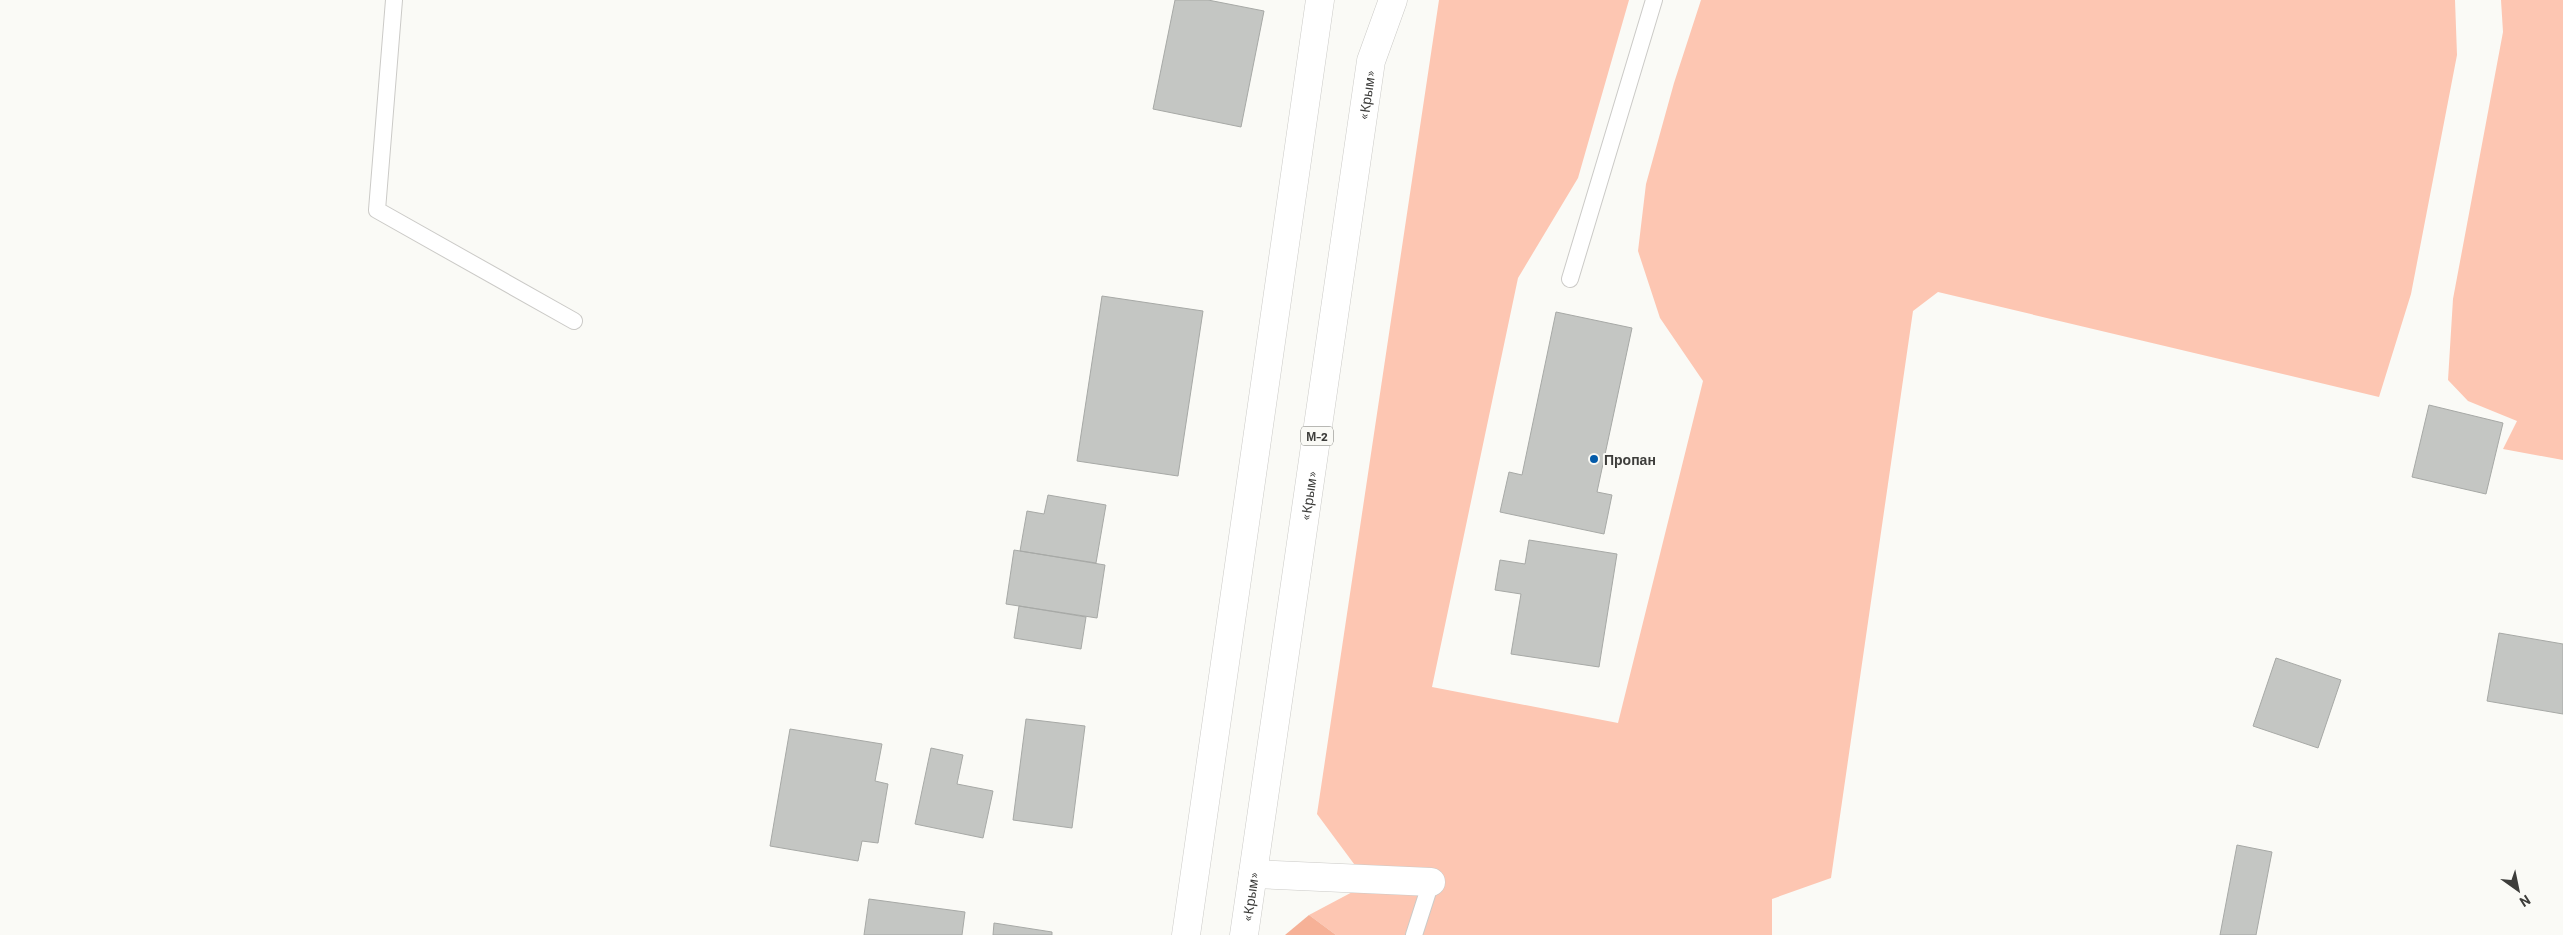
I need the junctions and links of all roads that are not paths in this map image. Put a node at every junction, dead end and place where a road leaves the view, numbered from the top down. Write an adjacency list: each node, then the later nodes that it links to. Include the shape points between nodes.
1 (394, 0): 6 (lane, via 377,210)
2 (1320, 0): 9 (main road)
3 (1393, 0): 7 (main road, «Крым» / М-2, via 1371,61)
4 (1654, 0): 5 (lane)
5 (1570, 280)
6 (574, 321)
7 (1253, 874): 8 (main road); 10 (main road, «Крым» / М-2)
8 (1431, 882): 11 (lane)
9 (1186, 935)
10 (1244, 935)
11 (1414, 935)

